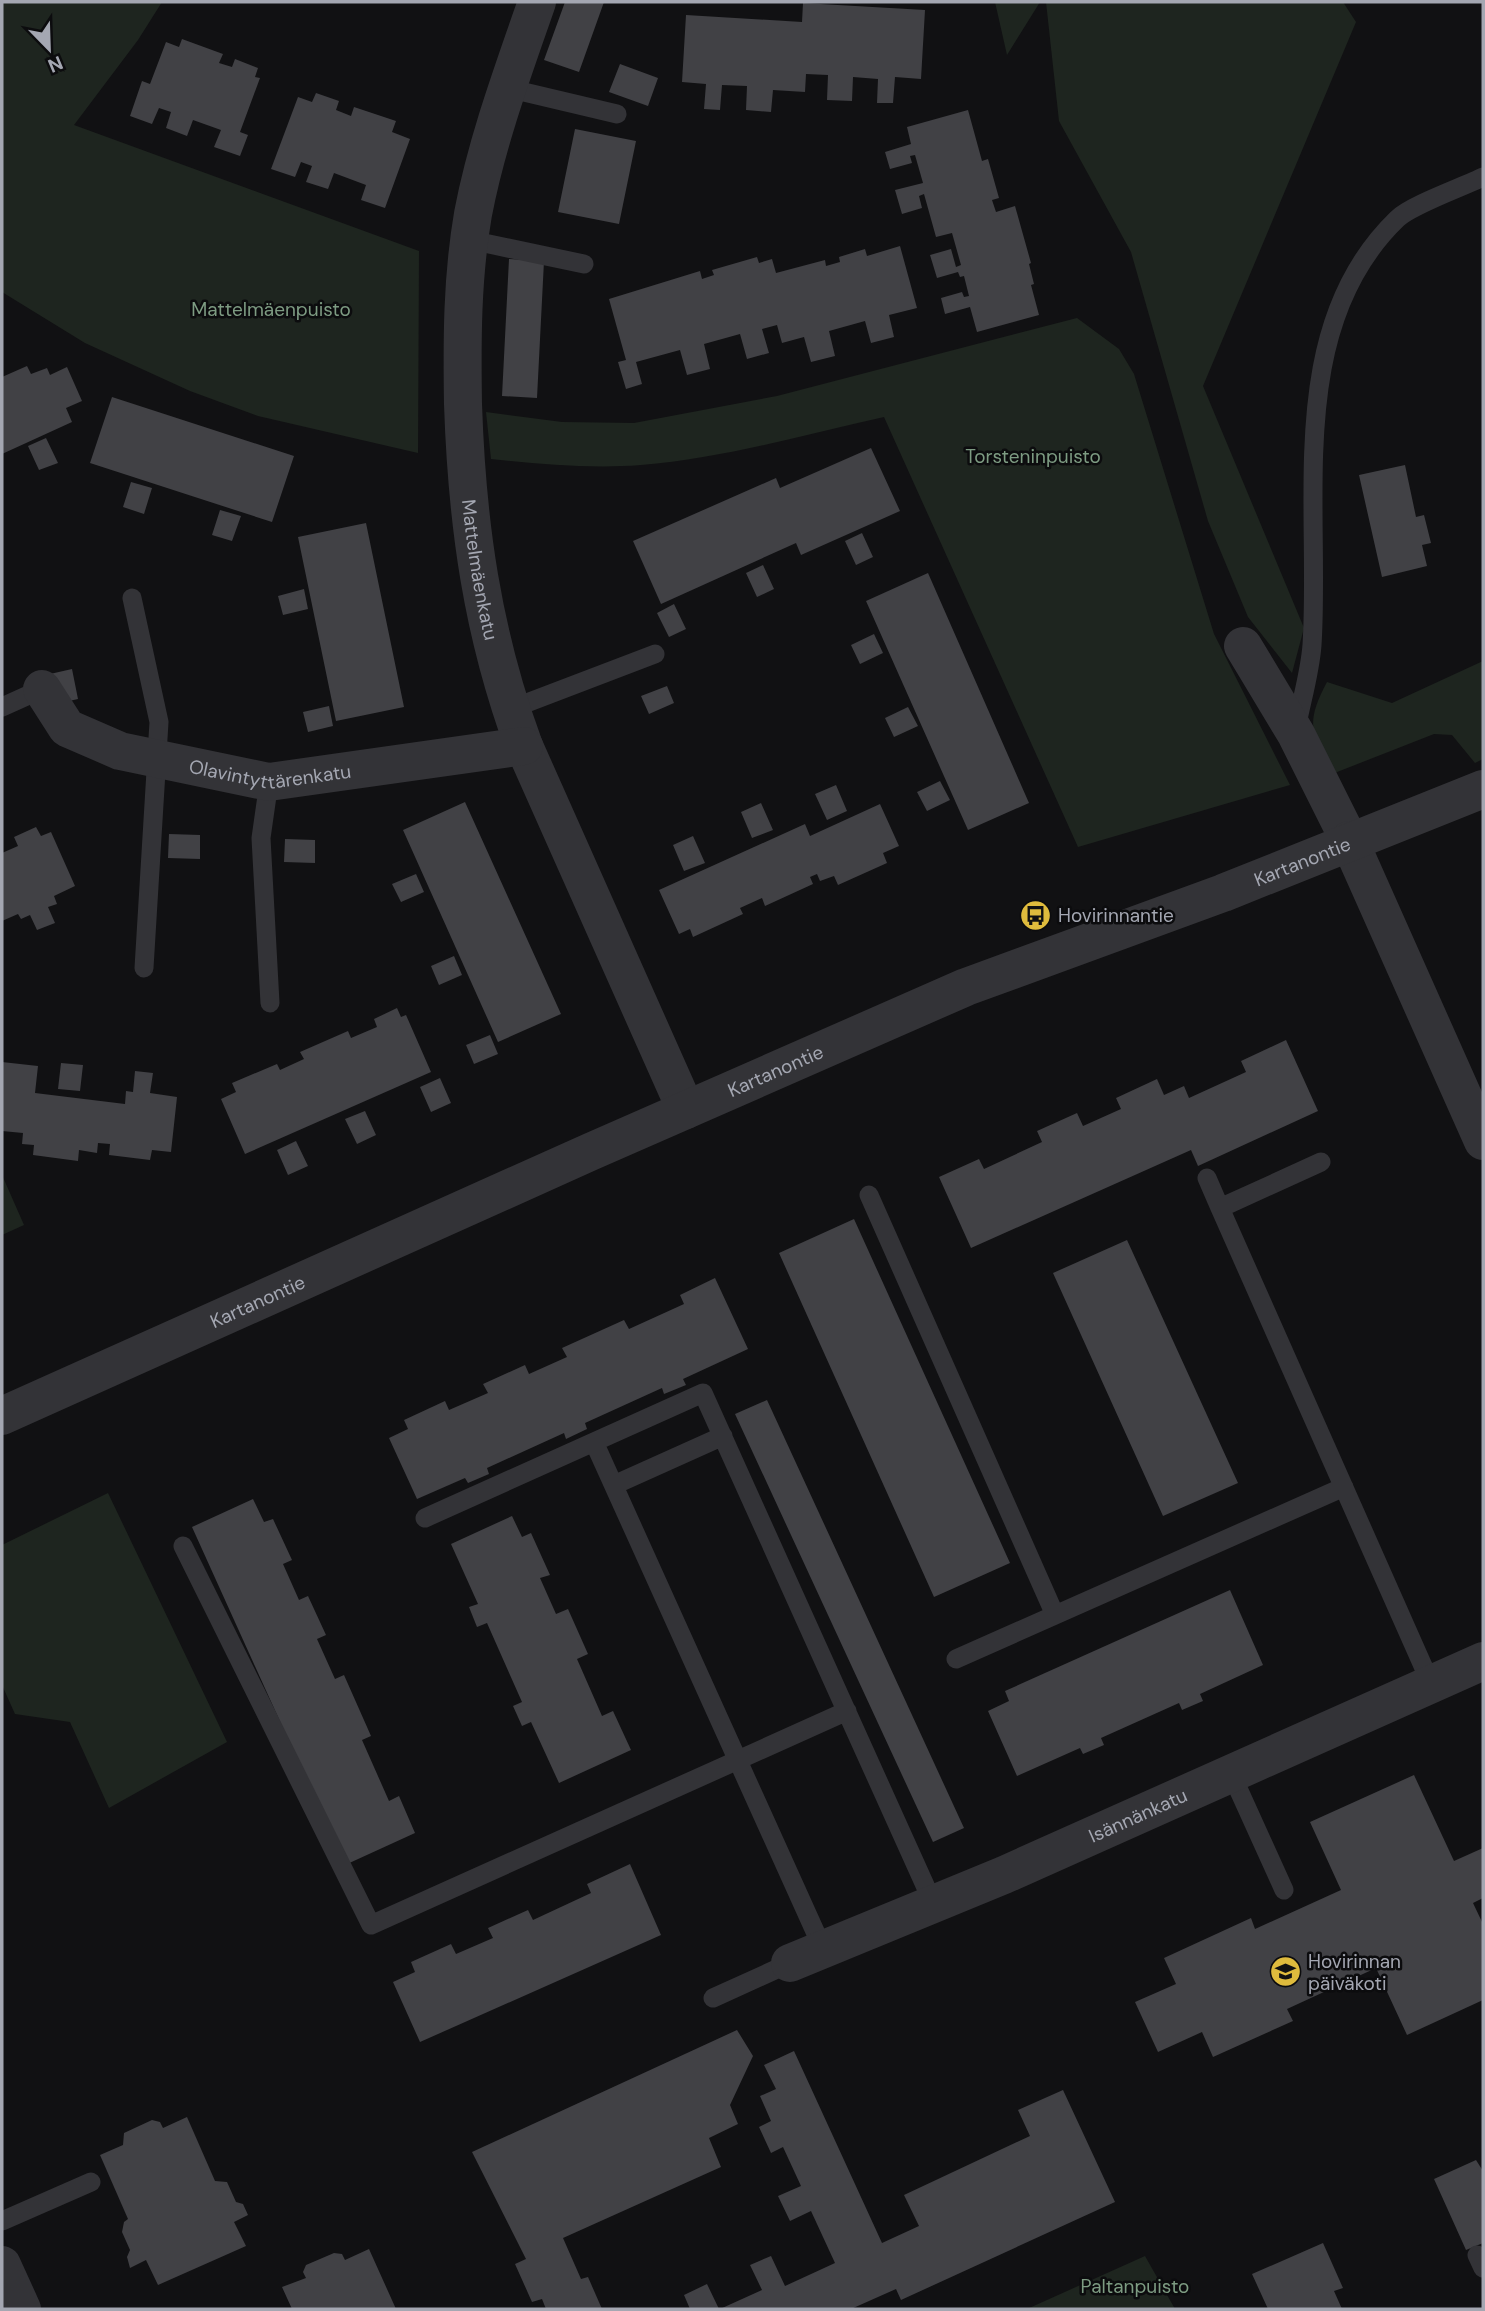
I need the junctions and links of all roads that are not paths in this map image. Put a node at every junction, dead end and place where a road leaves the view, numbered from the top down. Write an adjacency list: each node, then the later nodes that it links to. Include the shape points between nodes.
1 (537, 2): 2 (street, Mattelmäenkatu)
2 (507, 88): 3 (lane); 5 (street, Mattelmäenkatu)
3 (617, 114)
4 (1483, 177): 13 (lane, via 1398,217 1351,275 1329,338 1314,426 1312,648)
5 (470, 240): 6 (lane); 12 (street, Mattelmäenkatu, via 461,335 470,523 479,591)
6 (583, 264)
7 (132, 598): 15 (lane, via 159,722)
8 (1243, 646): 13 (street)
9 (655, 654): 12 (lane)
10 (42, 689): 11 (lane); 15 (street, Olavintyttärenkatu, via 67,728)
11 (2, 707)
12 (511, 709): 14 (street, Mattelmäenkatu)
13 (1296, 734): 18 (street)
14 (524, 746): 16 (street, Olavintyttärenkatu); 21 (street, Mattelmäenkatu)
15 (157, 761): 16 (street, Olavintyttärenkatu); 19 (lane)
16 (268, 782): 20 (lane, via 261,838)
17 (1483, 789): 18 (street, Kartanontie)
18 (1349, 840): 21 (street, Kartanontie, via 1223,893 966,987); 22 (street)
19 (144, 968)
20 (270, 1003)
21 (686, 1110): 27 (street, Kartanontie)
22 (1483, 1141)
23 (1321, 1162): 26 (lane)
24 (1207, 1178): 26 (lane)
25 (869, 1195): 34 (lane)
26 (1220, 1208): 31 (lane)
27 (2, 1416)
28 (723, 1436): 29 (lane, via 703,1393); 30 (lane); 38 (lane)
29 (594, 1442): 30 (lane); 32 (lane)
30 (614, 1486): 39 (lane)
31 (1344, 1487): 34 (lane); 37 (lane)
32 (425, 1518)
33 (183, 1546): 39 (lane, via 371,1925)
34 (1055, 1615): 35 (lane)
35 (956, 1659)
36 (1483, 1661): 37 (street, Isännänkatu)
37 (1431, 1684): 40 (street, Isännänkatu)
38 (847, 1711): 39 (lane); 42 (lane)
39 (737, 1760): 43 (lane)
40 (1231, 1773): 41 (lane); 42 (street, Isännänkatu)
41 (1284, 1890)
42 (933, 1903): 43 (street, Isännänkatu)
43 (806, 1956): 44 (lane)
44 (713, 1998)
45 (91, 2182): 46 (lane)
46 (2, 2221)
47 (2, 2265): 48 (street)
48 (22, 2309)

